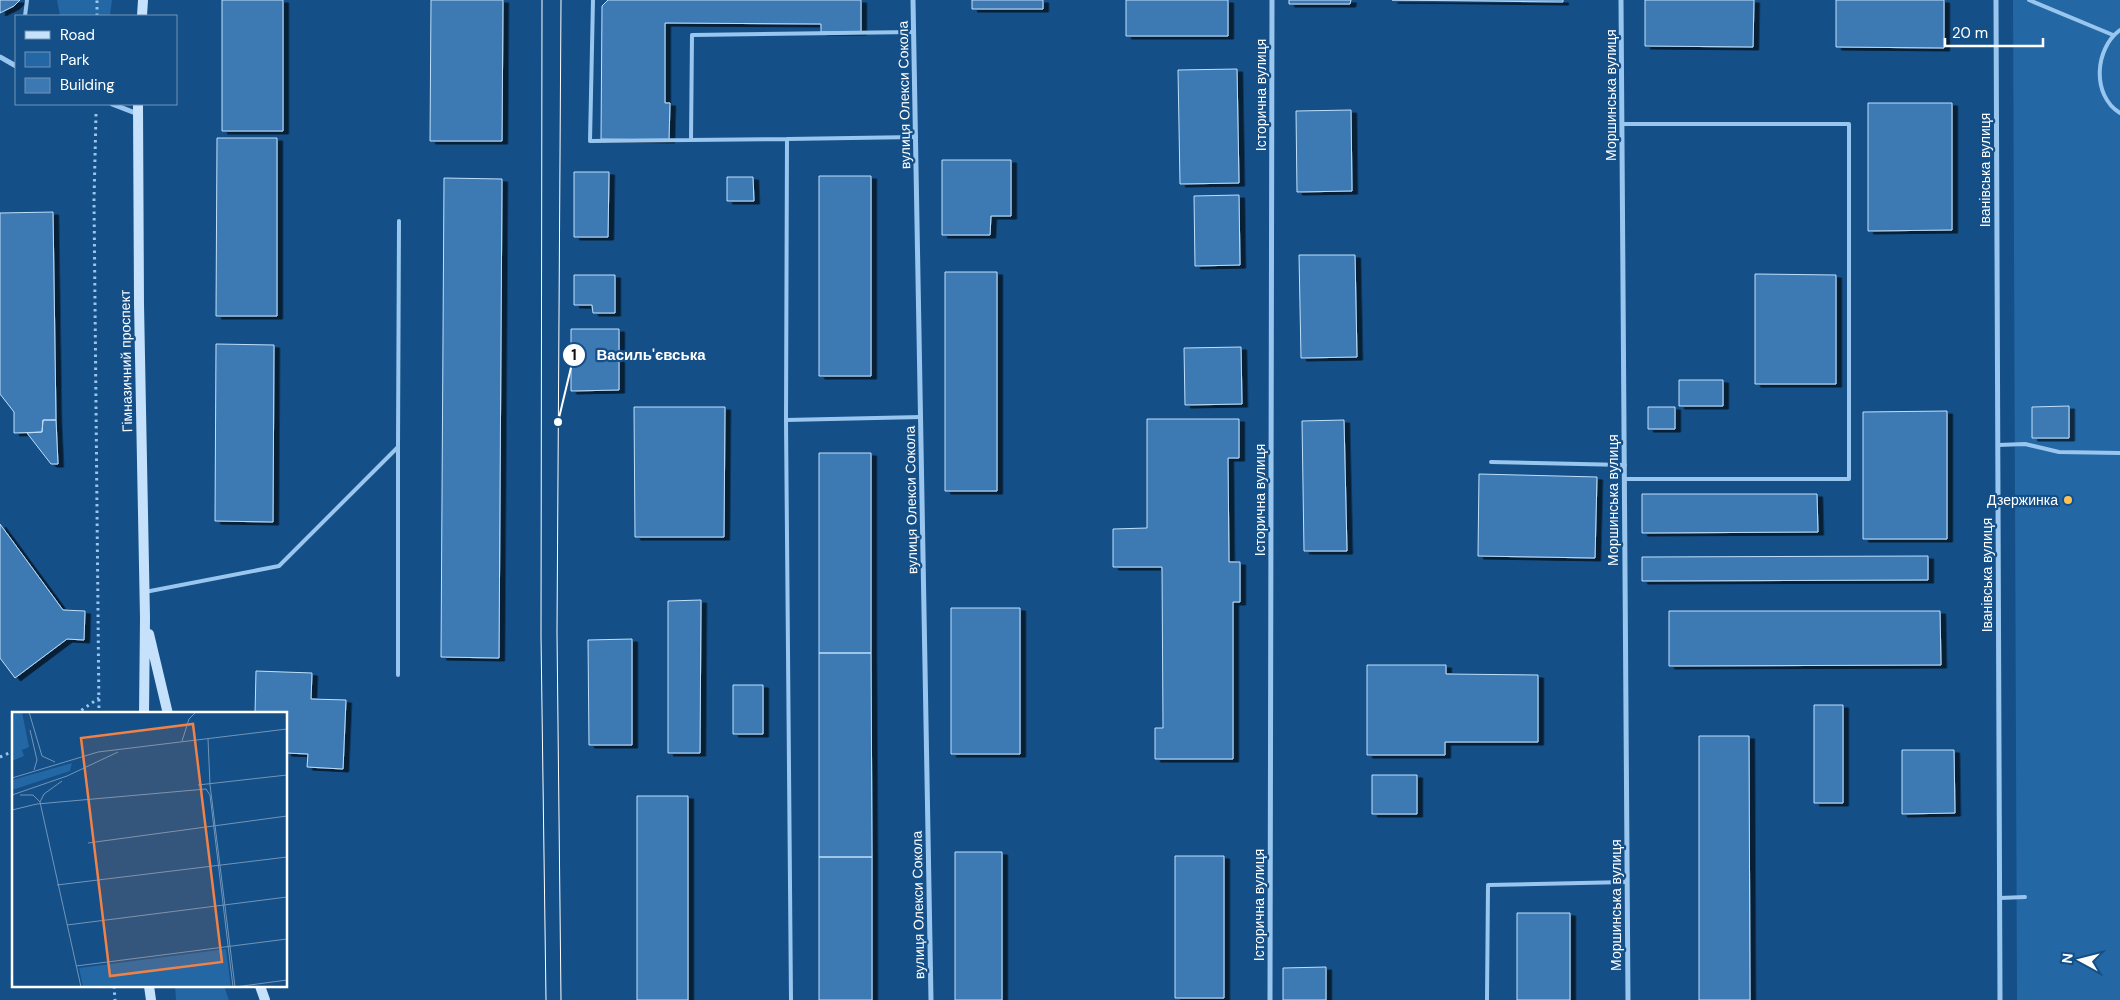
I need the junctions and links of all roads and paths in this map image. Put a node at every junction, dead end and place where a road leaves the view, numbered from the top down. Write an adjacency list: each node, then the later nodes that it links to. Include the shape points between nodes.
1 (27, 0): 10 (lane)
2 (97, 0): 11 (path)
3 (143, 0): 12 (main road)
4 (593, 0): 25 (lane, via 590,141)
5 (913, 0): 14 (street, вулиця Олекси Сокола)
6 (1272, 0): 52 (street, Історична вулиця)
7 (1621, 0): 22 (street, Моршинська вулиця)
8 (1996, 0): 29 (street, Іванівська вулиця)
9 (2030, 0): 15 (lane)
10 (25, 15)
11 (97, 15)
12 (142, 15)
13 (2120, 30): 15 (lane)
14 (914, 32): 23 (street, вулиця Олекси Сокола); 25 (lane, via 692,35)
15 (2113, 35): 21 (lane, via 2102,52 2099,73 2103,93)
16 (0, 57): 17 (street)
17 (15, 65)
18 (97, 105): 38 (path, via 94,200)
19 (117, 105): 20 (street)
20 (138, 109): 35 (main road, Гімназичний проспект)
21 (2120, 113)
22 (1622, 124): 33 (street, Моршинська вулиця); 34 (lane, via 1849,124 1849,479)
23 (916, 137): 24 (lane); 27 (street, вулиця Олекси Сокола)
24 (787, 138): 25 (lane); 28 (lane)
25 (691, 139)
26 (399, 221): 30 (lane)
27 (921, 416): 28 (lane); 51 (street, вулиця Олекси Сокола)
28 (786, 420): 50 (lane)
29 (1998, 445): 31 (lane, via 2025,444 2059,452); 47 (street, Іванівська вулиця)
30 (398, 447): 35 (lane, via 279,566); 37 (lane)
31 (2120, 452)
32 (1491, 462): 33 (lane)
33 (1625, 464): 34 (street, Моршинська вулиця)
34 (1624, 479): 45 (street, Моршинська вулиця)
35 (145, 592): 36 (main road, Гімназичний проспект)
36 (145, 618): 41 (main road, Гімназичний проспект); 42 (main road, Гімназичний проспект)
37 (398, 675)
38 (99, 698): 39 (path); 40 (path)
39 (79, 712)
40 (99, 712)
41 (144, 712)
42 (168, 712)
43 (12, 752): 44 (path)
44 (0, 757)
45 (1627, 882): 53 (lane, via 1488,885); 54 (street, Моршинська вулиця)
46 (2025, 897): 47 (lane)
47 (2000, 898): 55 (street, Іванівська вулиця)
48 (261, 988): 49 (main road)
49 (265, 1000)
50 (791, 1000)
51 (932, 1000)
52 (1270, 1000)
53 (1487, 1000)
54 (1628, 1000)
55 (2000, 1000)

